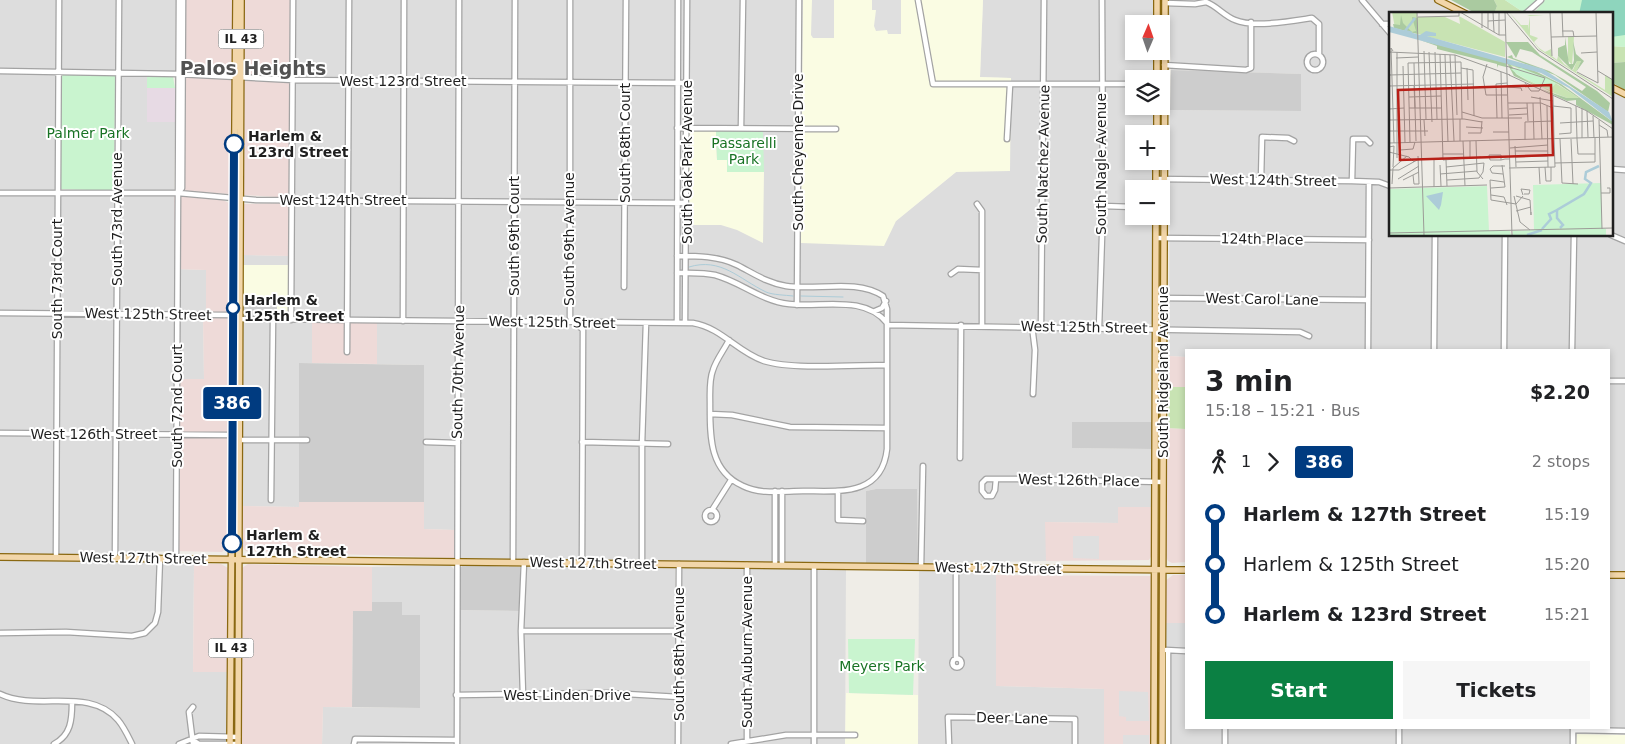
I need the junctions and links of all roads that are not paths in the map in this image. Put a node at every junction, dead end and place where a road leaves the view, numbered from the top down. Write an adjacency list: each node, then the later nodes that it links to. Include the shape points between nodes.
1 (59, 0): 39 (street, South 73rd Court)
2 (119, 0): 40 (street, South 73rd Avenue)
3 (178, 0): 41 (street, South 72nd Court)
4 (183, 0): 41 (street, South 72nd Court)
5 (236, 0): 42 (main road, IL 43)
6 (241, 0): 42 (main road, IL 43)
7 (293, 0): 43 (street)
8 (349, 0): 45 (street)
9 (404, 0): 44 (street)
10 (459, 0): 46 (street, South 70th Avenue)
11 (515, 0): 47 (street, South 69th Court)
12 (570, 0): 48 (street, South 69th Avenue)
13 (626, 0): 49 (street, South 68th Court)
14 (678, 0): 50 (street)
15 (687, 0): 52 (street, South Oak Park Avenue)
16 (742, 0): 61 (street)
17 (799, 0): 63 (street, South Cheyenne Drive)
18 (918, 0): 55 (street, via 933,84)
19 (1044, 0): 51 (street, South Natchez Avenue)
20 (1102, 0): 53 (street, South Nagle Avenue)
21 (1157, 0): 30 (main road)
22 (1362, 0): 32 (street)
23 (1438, 0): 27 (main road)
24 (1541, 0): 26 (street)
25 (1165, 2): 31 (street, via 1206,2 1236,21); 36 (main road, South Ridgeland Avenue)
26 (1532, 8): 28 (street); 29 (street)
27 (1462, 12)
28 (1527, 12)
29 (1531, 12)
30 (1157, 15)
31 (1251, 22): 35 (street, via 1312,18 1319,24); 36 (street, via 1251,68)
32 (1382, 24): 33 (street); 34 (street)
33 (1389, 24)
34 (1389, 32)
35 (1319, 55)
36 (1164, 65): 37 (main road, South Ridgeland Avenue)
37 (1164, 70)
38 (0, 71): 39 (street, West 123rd Street)
39 (58, 72): 40 (street, West 123rd Street); 77 (street, South 73rd Court)
40 (118, 72): 41 (street, West 123rd Street); 78 (street, South 73rd Avenue)
41 (180, 74): 42 (street, West 123rd Street); 79 (street, South 72nd Court)
42 (238, 78): 43 (street, West 123rd Street); 80 (main road, IL 43); 81 (main road, IL 43)
43 (293, 80): 45 (street, West 123rd Street); 82 (street)
44 (404, 80): 45 (street, West 123rd Street); 46 (street, West 123rd Street); 84 (street)
45 (348, 81): 83 (street)
46 (459, 81): 47 (street, West 123rd Street); 85 (street, South 70th Avenue)
47 (515, 81): 48 (street, West 123rd Street); 86 (street, South 69th Court)
48 (570, 82): 49 (street, West 123rd Street); 87 (street, South 69th Avenue)
49 (625, 82): 50 (street, West 123rd Street); 88 (street, South 68th Court)
50 (678, 83): 52 (street, West 123rd Street); 59 (street)
51 (1043, 83): 53 (street); 55 (street); 137 (street, South Natchez Avenue)
52 (687, 84): 60 (street, South Oak Park Avenue)
53 (1101, 84): 54 (street); 92 (street, South Nagle Avenue)
54 (1125, 84)
55 (1010, 85): 64 (street)
56 (1612, 88): 57 (main road)
57 (1625, 94)
58 (1163, 115): 71 (main road, South Ridgeland Avenue)
59 (678, 128): 60 (street); 89 (street)
60 (687, 128): 61 (street); 90 (street, South Oak Park Avenue)
61 (742, 128): 63 (street)
62 (836, 129): 63 (street)
63 (798, 130): 110 (street, South Cheyenne Drive)
64 (1007, 139)
65 (1294, 141): 72 (street, via 1262,137)
66 (1370, 143): 73 (street, via 1366,139 1353,139)
67 (1612, 169): 69 (street)
68 (1156, 170): 70 (main road)
69 (1625, 170)
70 (1156, 179): 71 (street, West 124th Street)
71 (1164, 179): 72 (street, West 124th Street); 100 (main road, South Ridgeland Avenue)
72 (1261, 180): 73 (street, West 124th Street)
73 (1352, 181): 74 (street, West 124th Street)
74 (1369, 182): 75 (street, West 124th Street); 101 (street)
75 (1389, 186)
76 (0, 192): 77 (street, West 124th Street)
77 (58, 193): 78 (street, West 124th Street); 118 (street, South 73rd Court)
78 (117, 193): 79 (street, West 124th Street); 119 (street, South 73rd Avenue)
79 (178, 193): 80 (street, West 124th Street); 120 (street, South 72nd Court)
80 (234, 198): 81 (street, West 124th Street); 121 (main road, IL 43)
81 (241, 199): 82 (street, West 124th Street); 122 (main road, IL 43)
82 (292, 200): 83 (street, West 124th Street); 124 (street)
83 (348, 200): 84 (street, West 124th Street); 125 (street)
84 (404, 201): 85 (street, West 124th Street); 126 (street)
85 (458, 201): 86 (street, West 124th Street); 127 (street, South 70th Avenue)
86 (514, 202): 87 (street, West 124th Street); 128 (street, South 69th Court)
87 (569, 202): 88 (street, West 124th Street); 129 (street, South 69th Avenue, via 570,317)
88 (626, 203): 89 (street, West 124th Street); 109 (street, South 68th Court)
89 (678, 203): 90 (street, West 124th Street); 103 (street)
90 (686, 203): 104 (street, South Oak Park Avenue)
91 (977, 204): 105 (street, via 982,211)
92 (1102, 206): 93 (street); 138 (street, South Nagle Avenue)
93 (1125, 207)
94 (1156, 225): 99 (main road, South Ridgeland Avenue)
95 (1612, 235): 102 (street)
96 (1435, 236): 144 (street)
97 (1505, 236): 145 (street)
98 (1574, 236): 146 (street)
99 (1156, 238): 100 (street, 124th Place); 111 (main road, South Ridgeland Avenue)
100 (1163, 238): 101 (street, 124th Place); 112 (main road, South Ridgeland Avenue)
101 (1369, 240): 114 (street)
102 (1625, 241)
103 (677, 256): 104 (street); 106 (street)
104 (686, 256): 107 (street, South Oak Park Avenue); 110 (street, via 721,259 773,283)
105 (982, 270): 108 (street, via 958,269); 135 (street)
106 (677, 273): 107 (street); 131 (street)
107 (686, 273): 115 (street, via 715,275 764,298); 132 (street, South Oak Park Avenue)
108 (951, 274)
109 (624, 287)
110 (798, 287): 113 (street, via 868,289); 115 (street, South Cheyenne Drive)
111 (1156, 298): 112 (street, West Carol Lane); 139 (main road, South Ridgeland Avenue)
112 (1163, 298): 114 (street, West Carol Lane); 140 (main road, South Ridgeland Avenue)
113 (886, 300): 116 (street, via 882,308); 133 (street)
114 (1368, 300): 143 (street)
115 (797, 305): 116 (street, via 856,305)
116 (875, 311): 133 (street)
117 (0, 313): 118 (street, West 125th Street)
118 (57, 313): 119 (street, West 125th Street); 155 (street, South 73rd Court)
119 (116, 314): 120 (street, West 125th Street); 156 (street, South 73rd Avenue)
120 (177, 314): 121 (street, West 125th Street); 157 (street, South 72nd Court)
121 (233, 315): 122 (street, West 125th Street); 158 (main road, IL 43)
122 (240, 319): 123 (street, West 125th Street); 159 (main road, IL 43)
123 (273, 319): 124 (street, West 125th Street); 160 (street)
124 (291, 320): 125 (street, West 125th Street)
125 (347, 320): 126 (street, West 125th Street); 147 (street)
126 (403, 320): 127 (street, West 125th Street)
127 (460, 321): 128 (street, West 125th Street); 164 (street, South 70th Avenue)
128 (515, 322): 129 (street, West 125th Street); 186 (street, South 69th Court)
129 (574, 322): 130 (street, West 125th Street); 163 (street, South 69th Avenue, via 583,330)
130 (646, 323): 131 (street, West 125th Street); 165 (street)
131 (677, 323): 132 (street, West 125th Street)
132 (685, 323): 142 (street, West 125th Street, via 711,328)
133 (887, 324): 134 (street, West 125th Street); 148 (street)
134 (961, 326): 135 (street, West 125th Street); 167 (street)
135 (982, 326): 136 (street, West 125th Street)
136 (1032, 326): 137 (street, West 125th Street); 151 (street)
137 (1041, 328): 138 (street, West 125th Street)
138 (1099, 328): 139 (street, West 125th Street)
139 (1156, 329): 140 (street, West 125th Street); 171 (main road, South Ridgeland Avenue)
140 (1163, 329): 141 (street, West 125th Street, via 1300,332); 172 (main road, South Ridgeland Avenue)
141 (1309, 336)
142 (729, 340): 148 (street, West 125th Street, via 751,355 775,364); 152 (street, via 712,370)
143 (1368, 349)
144 (1434, 349)
145 (1504, 349)
146 (1572, 349)
147 (347, 352)
148 (887, 364): 153 (street)
149 (1610, 381): 150 (street)
150 (1625, 381)
151 (1034, 394)
152 (710, 414): 153 (street, via 732,415 790,427); 170 (street, via 712,451 718,465)
153 (887, 428): 175 (street, via 886,454 878,473 859,488)
154 (0, 433): 155 (street, West 126th Street)
155 (57, 433): 156 (street, West 126th Street); 180 (street, South 73rd Court)
156 (116, 434): 157 (street, West 126th Street); 181 (street, South 73rd Avenue)
157 (176, 434): 158 (street, West 126th Street); 183 (street, South 72nd Court)
158 (232, 435): 159 (street); 184 (main road, IL 43)
159 (239, 440): 160 (street); 184 (main road, IL 43)
160 (272, 440): 161 (street); 176 (street)
161 (307, 440)
162 (426, 442): 164 (street)
163 (582, 442): 165 (street); 188 (street, South 69th Avenue)
164 (458, 443): 185 (street, South 70th Avenue)
165 (642, 444): 166 (street); 189 (street)
166 (668, 444)
167 (960, 458)
168 (923, 466): 195 (street)
169 (996, 479): 171 (street, West 126th Place)
170 (731, 480): 173 (street, via 749,489); 177 (street)
171 (1155, 481): 172 (street, West 126th Place); 197 (main road, South Ridgeland Avenue)
172 (1162, 482): 197 (main road, South Ridgeland Avenue)
173 (775, 491): 174 (street); 192 (street)
174 (782, 491): 175 (street); 193 (street)
175 (838, 491): 178 (street, via 838,520)
176 (272, 500)
177 (712, 510)
178 (863, 521)
179 (0, 557): 180 (main road, West 127th Street)
180 (56, 557): 181 (main road, West 127th Street)
181 (115, 558): 182 (main road, West 127th Street)
182 (160, 558): 183 (main road, West 127th Street); 203 (street, via 158,612 149,631 132,636)
183 (176, 559): 184 (main road, West 127th Street)
184 (235, 559): 185 (main road, West 127th Street); 220 (main road, IL 43); 222 (main road, IL 43)
185 (457, 562): 186 (main road, West 127th Street); 208 (street, South 70th Avenue)
186 (513, 562): 187 (main road, West 127th Street)
187 (524, 562): 188 (main road, West 127th Street); 201 (street)
188 (582, 563): 189 (main road, West 127th Street)
189 (642, 564): 190 (main road, West 127th Street)
190 (679, 564): 191 (main road, West 127th Street); 202 (street, South 68th Avenue)
191 (747, 565): 192 (main road, West 127th Street); 219 (street, South Auburn Avenue)
192 (775, 565): 193 (main road, West 127th Street)
193 (782, 565): 194 (main road, West 127th Street)
194 (814, 566): 195 (main road, West 127th Street); 217 (street)
195 (921, 567): 196 (main road, West 127th Street)
196 (956, 567): 197 (main road, West 127th Street); 206 (street)
197 (1158, 569): 198 (main road, West 127th Street); 204 (main road, South Ridgeland Avenue); 233 (main road, South Ridgeland Avenue)
198 (1185, 570)
199 (1610, 575): 200 (main road)
200 (1625, 575)
201 (520, 632): 202 (street); 209 (street)
202 (679, 632): 210 (street, South 68th Avenue)
203 (0, 633)
204 (1165, 650): 205 (street); 234 (main road, South Ridgeland Avenue); 235 (street)
205 (1185, 651)
206 (956, 658)
207 (0, 694): 211 (street, via 25,702)
208 (456, 695): 209 (street, West Linden Drive); 224 (street, South 70th Avenue)
209 (523, 695): 210 (street, West Linden Drive)
210 (679, 697): 228 (street, South 68th Avenue)
211 (72, 702): 225 (street, via 69,728); 226 (street, via 91,704 112,714)
212 (193, 707): 221 (street, via 189,712)
213 (1225, 729): 236 (street)
214 (1399, 729): 237 (street)
215 (1573, 729): 216 (street); 238 (street)
216 (1625, 731)
217 (814, 734): 218 (street); 219 (street); 230 (street)
218 (855, 734)
219 (747, 740): 229 (street)
220 (230, 741): 221 (street, via 199,736); 222 (street)
221 (193, 742): 227 (street)
222 (238, 742)
223 (355, 742): 224 (street)
224 (457, 742)
225 (54, 744)
226 (132, 744)
227 (179, 744)
228 (678, 744)
229 (731, 744)
230 (814, 744)
231 (949, 744): 232 (street, Deer Lane, via 948,717 1075,719)
232 (1075, 744)
233 (1154, 744)
234 (1162, 744)
235 (1168, 744)
236 (1225, 744)
237 (1399, 744)
238 (1573, 744)

